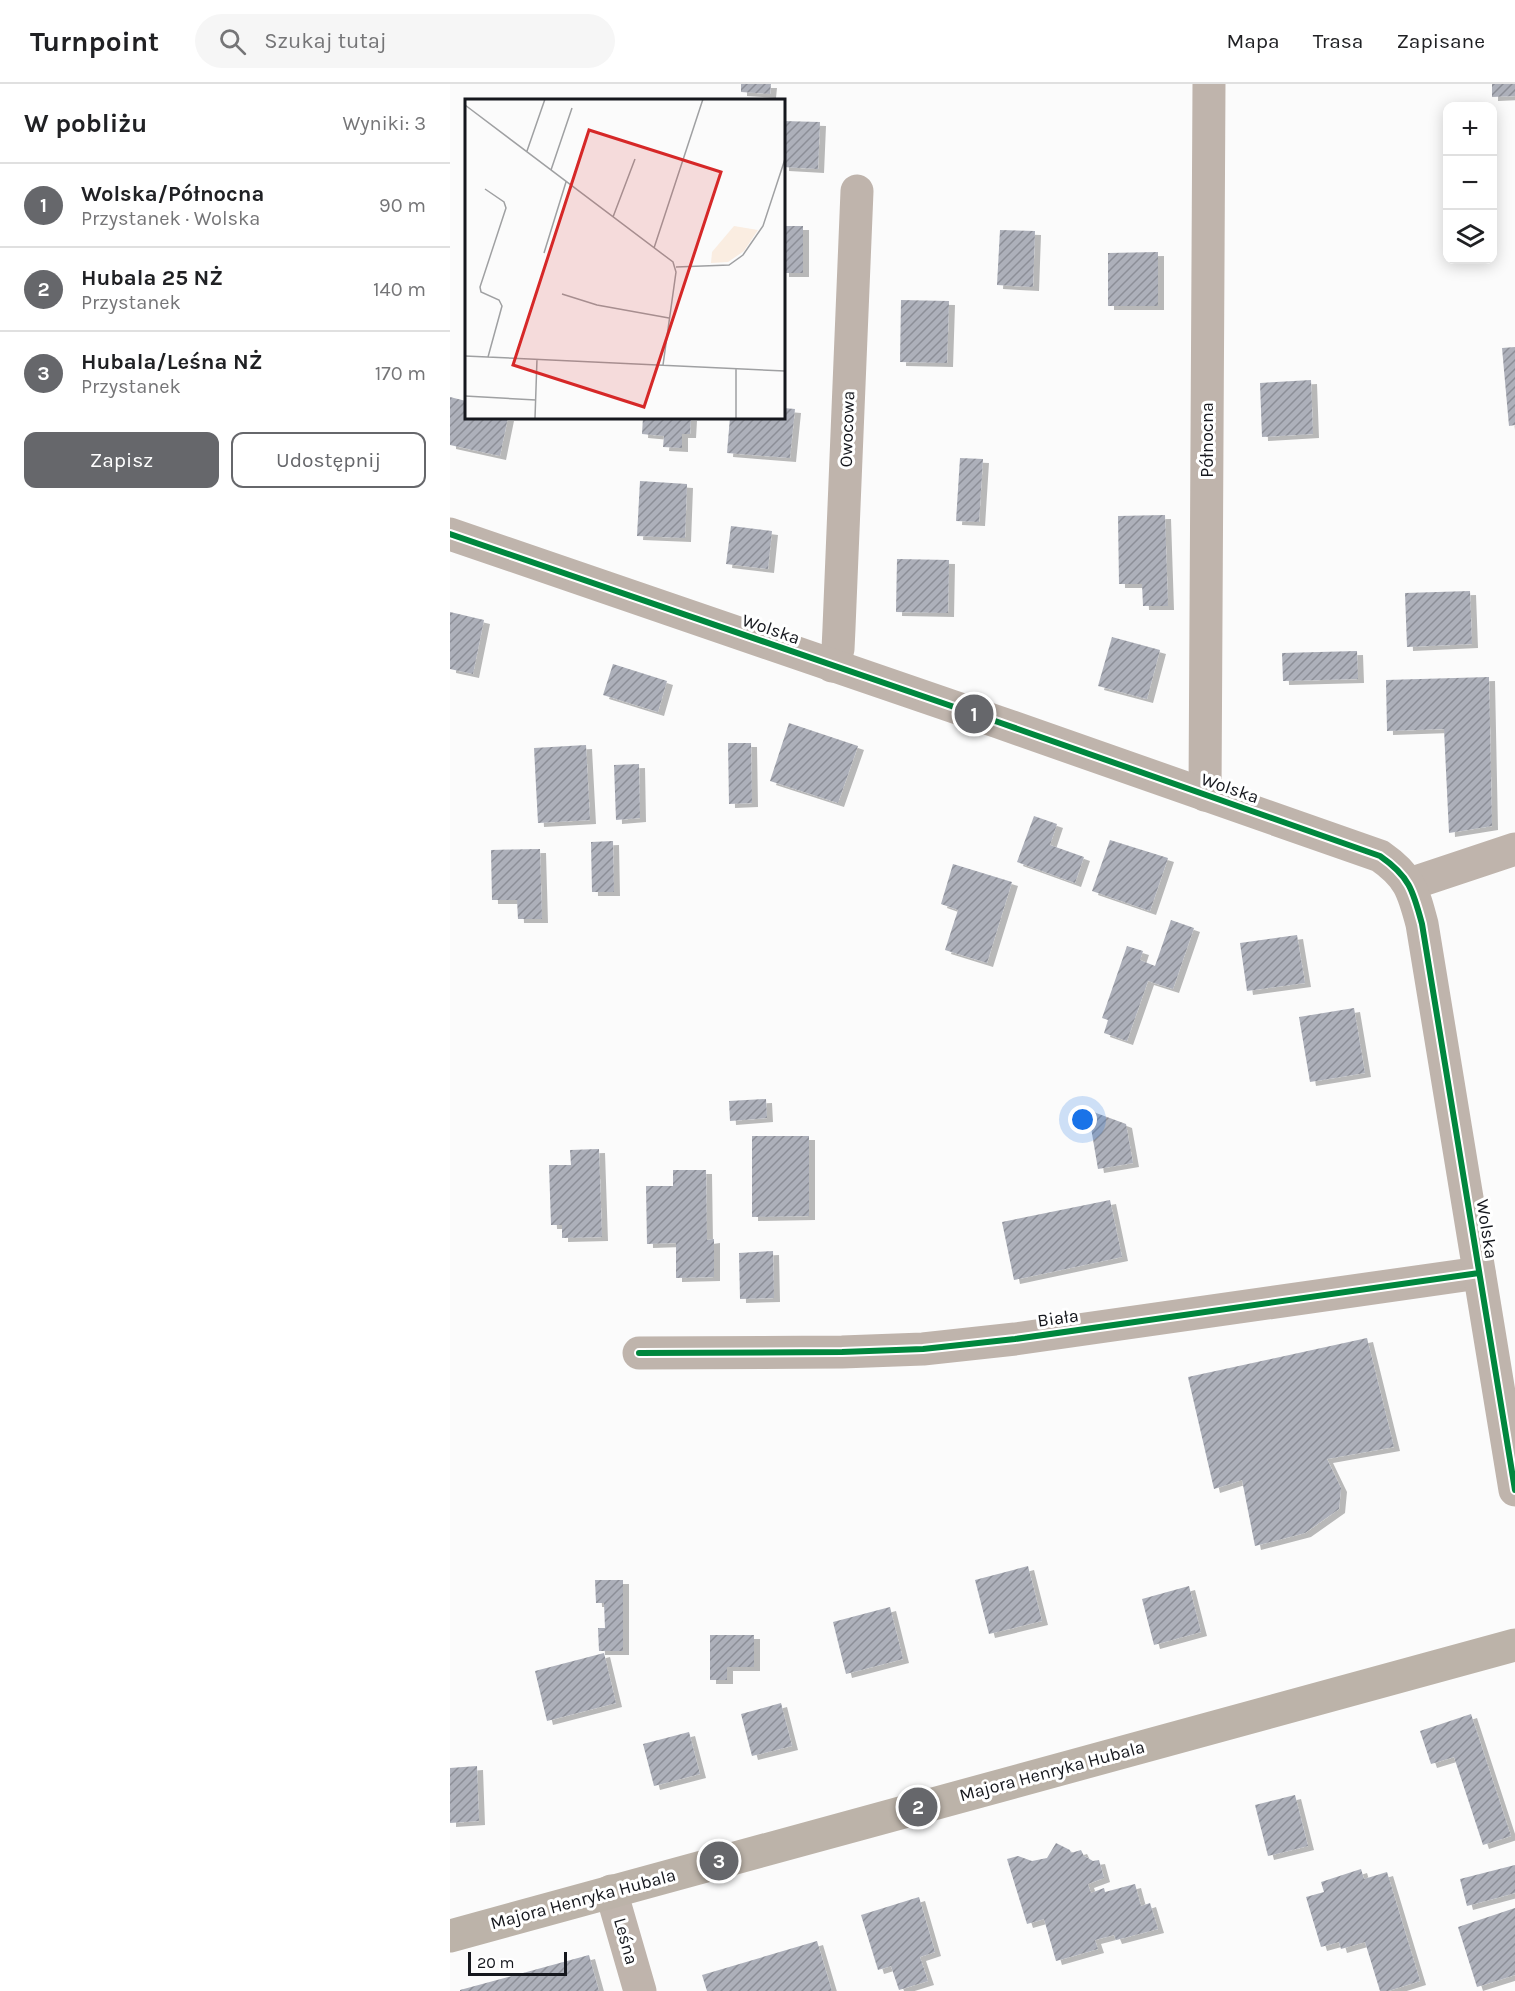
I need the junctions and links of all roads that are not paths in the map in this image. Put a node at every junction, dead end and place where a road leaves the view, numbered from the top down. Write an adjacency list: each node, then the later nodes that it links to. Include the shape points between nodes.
1 (1209, 84): 5 (street, Północna)
2 (857, 191): 4 (street, Owocowa, via 838,649)
3 (450, 534): 4 (street, Wolska)
4 (832, 666): 5 (street, Wolska)
5 (1205, 795): 7 (street, Wolska, via 1380,856)
6 (1515, 849): 7 (street)
7 (1410, 884): 8 (street, Wolska, via 1422,924)
8 (1479, 1273): 9 (street, Biała, via 923,1349); 10 (street, Wolska)
9 (639, 1353)
10 (1515, 1490)
11 (1515, 1645): 12 (main road, Majora Henryka Hubala)
12 (611, 1891): 13 (main road, Majora Henryka Hubala); 14 (street, Leśna)
13 (450, 1936)
14 (640, 1991)

